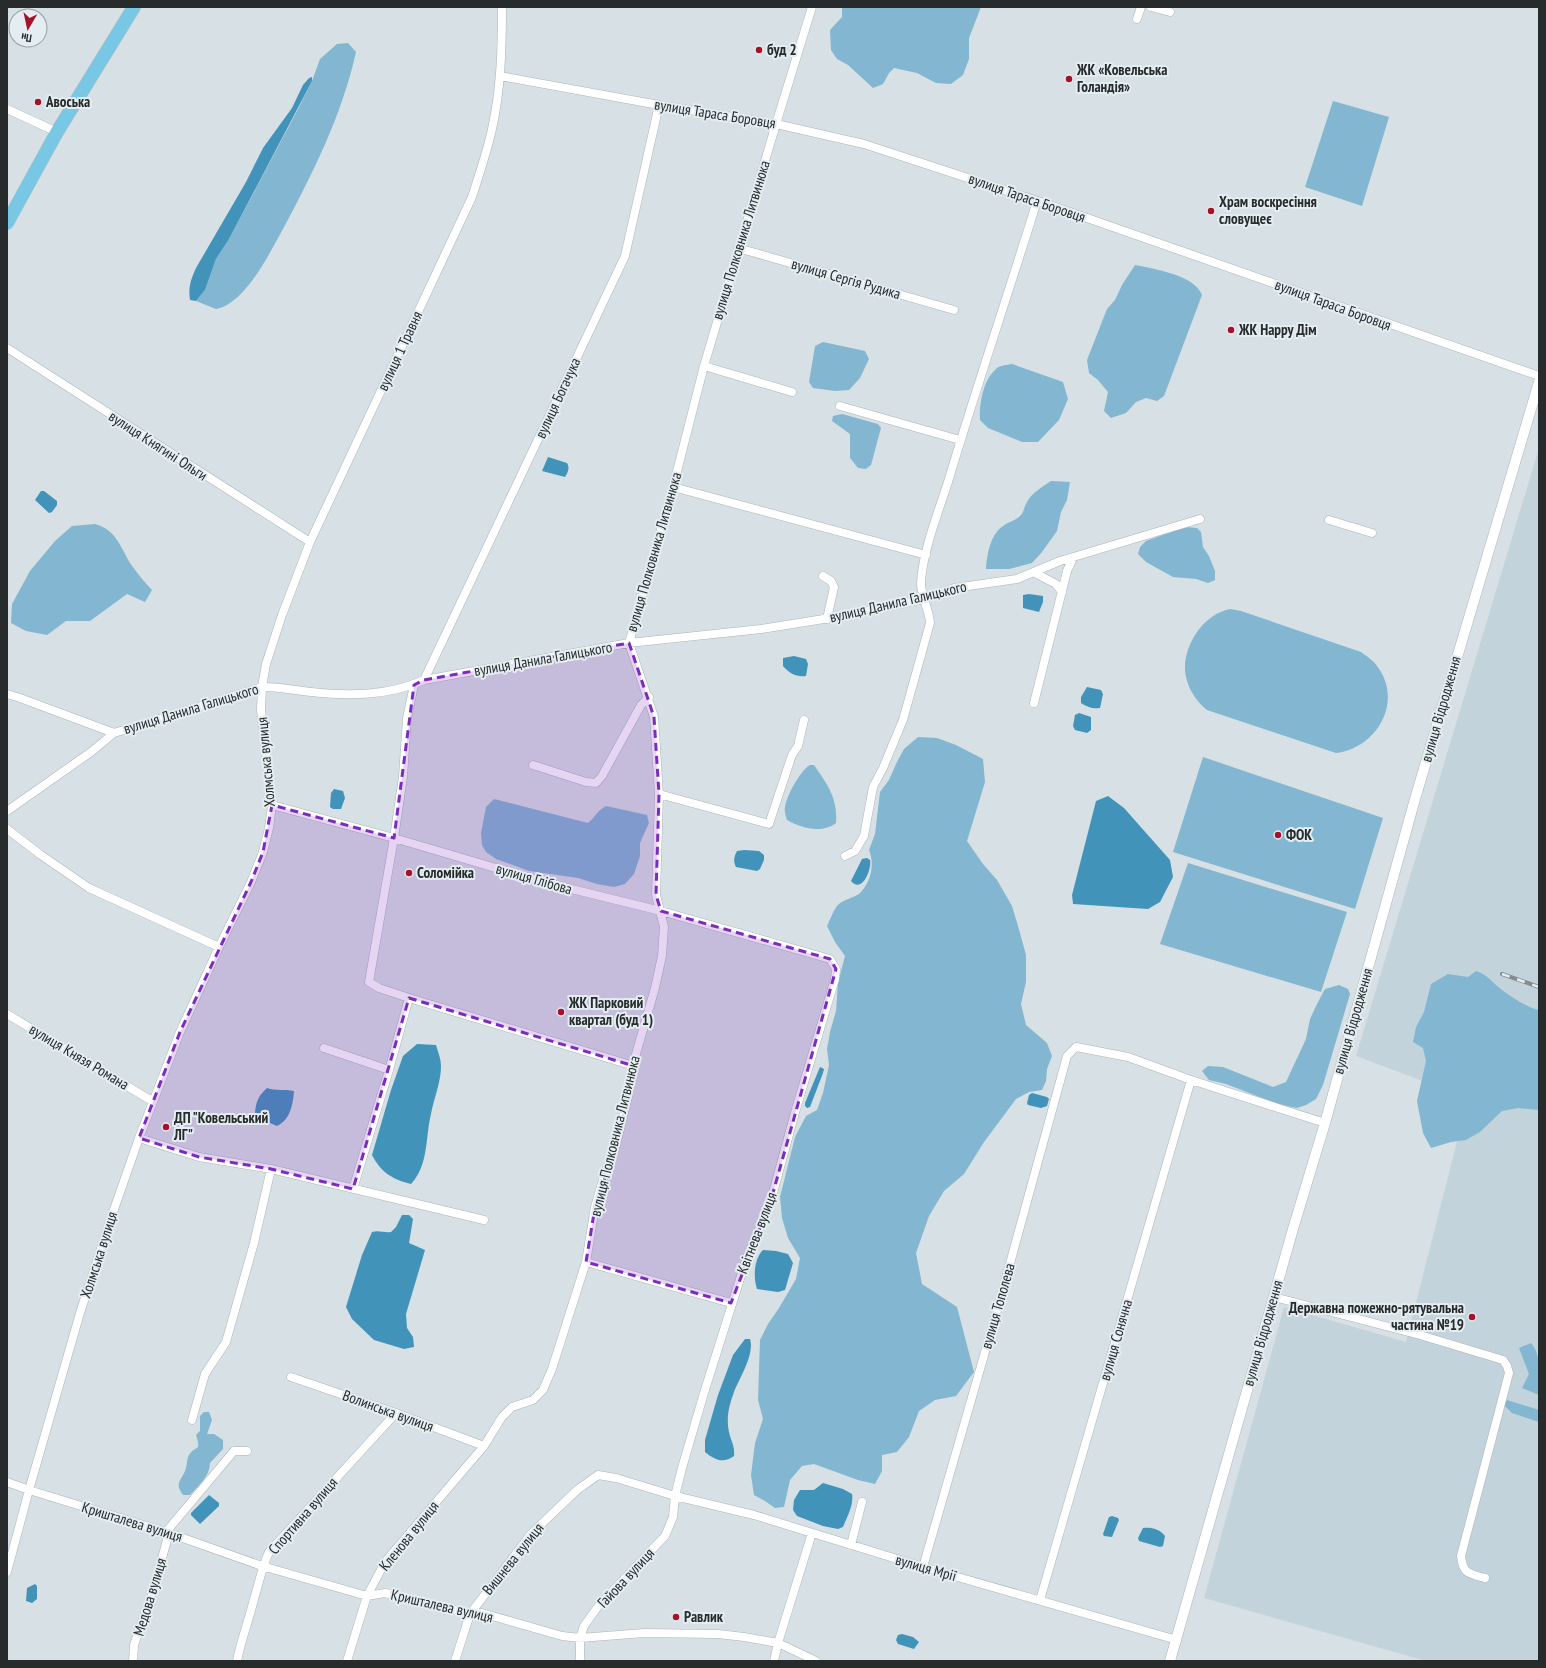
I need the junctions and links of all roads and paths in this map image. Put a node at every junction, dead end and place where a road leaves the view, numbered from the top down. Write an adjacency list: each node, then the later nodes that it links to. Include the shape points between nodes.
1 (134, 7): 12 (main road)
2 (502, 7): 8 (street, вулиця 1 Травня)
3 (812, 7): 11 (street, вулиця Полковника Литвинюка)
4 (1141, 7): 7 (street)
5 (1151, 7): 6 (street)
6 (1170, 12)
7 (1137, 19)
8 (500, 76): 9 (street, вулиця Тараса Боровця); 28 (street, вулиця 1 Травня, via 492,129 472,197)
9 (659, 105): 11 (street, вулиця Тараса Боровця); 37 (street, вулиця Богачука, via 625,256)
10 (7, 108): 12 (street)
11 (776, 124): 13 (street, вулиця Тараса Боровця, via 864,144); 15 (street, вулиця Полковника Литвинюка)
12 (58, 132): 14 (main road)
13 (1037, 201): 19 (street, вулиця Тараса Боровця); 23 (street)
14 (7, 223)
15 (738, 248): 16 (street, вулиця Сергія Рудика); 18 (street, вулиця Полковника Литвинюка)
16 (954, 310)
17 (7, 348): 28 (street, вулиця Княгині Ольги)
18 (704, 366): 21 (street); 24 (street, вулиця Полковника Литвинюка)
19 (1539, 376)
20 (1539, 382): 62 (street, вулиця Відродження, via 1414,799)
21 (792, 392)
22 (840, 406): 23 (street)
23 (960, 440): 29 (street)
24 (673, 487): 29 (street); 36 (street, вулиця Полковника Литвинюка)
25 (1200, 519): 30 (street, вулиця Данила Галицького)
26 (1329, 520): 27 (street)
27 (1372, 533)
28 (310, 542): 39 (street, вулиця 1 Травня, via 282,615 266,664)
29 (926, 555): 34 (street, via 921,583)
30 (1073, 558): 31 (street, вулиця Данила Галицького); 33 (street)
31 (1035, 573): 33 (street, via 1056,584); 34 (street, вулиця Данила Галицького, via 1017,579 954,588)
32 (824, 576): 35 (street, via 834,587)
33 (1062, 592): 42 (street)
34 (923, 599): 35 (street, вулиця Данила Галицького); 51 (street, via 930,623 903,720 873,787 864,836 855,851)
35 (826, 619): 36 (street, вулиця Данила Галицького, via 761,629)
36 (629, 643): 37 (street, вулиця Данила Галицького); 41 (street, вулиця Полковника Литвинюка)
37 (424, 680): 38 (street, вулиця Данила Галицького)
38 (414, 685): 39 (street, вулиця Данила Галицького, via 372,694); 50 (street, via 407,718)
39 (262, 687): 44 (street, вулиця Данила Галицького); 47 (street, Холмська вулиця, via 261,710)
40 (7, 694): 44 (street, вулиця Данила Галицького)
41 (648, 697): 45 (street, via 596,783); 46 (street, вулиця Полковника Литвинюка, via 654,717)
42 (1034, 703)
43 (804, 720): 46 (street, via 798,746 792,755 769,824)
44 (114, 733): 48 (street)
45 (533, 765)
46 (659, 794): 52 (street, вулиця Полковника Литвинюка, via 656,895)
47 (272, 805): 50 (street, вулиця Глібова); 53 (street, Холмська вулиця, via 263,852)
48 (7, 811)
49 (7, 829): 53 (street, via 89,888)
50 (394, 838): 52 (street, вулиця Глібова, via 543,882); 55 (street, via 369,982)
51 (845, 856)
52 (661, 911): 54 (street, вулиця Глібова, via 830,959); 58 (street, вулиця Полковника Литвинюка, via 664,927 662,956)
53 (218, 947): 61 (street, Холмська вулиця)
54 (836, 969): 69 (street, Квітнева вулиця, via 771,1200)
55 (409, 998): 58 (street); 59 (street)
56 (7, 1014): 61 (street, вулиця Князя Романа)
57 (324, 1048): 59 (street)
58 (634, 1066): 67 (street, вулиця Полковника Литвинюка, via 616,1145 595,1207)
59 (389, 1070): 65 (street)
60 (1191, 1080): 62 (street); 84 (street, вулиця Тополева, via 1128,1057 1076,1047 1067,1056 998,1307); 88 (street, вулиця Сонячна)
61 (152, 1101): 63 (street, Холмська вулиця)
62 (1325, 1123): 68 (street, вулиця Відродження)
63 (139, 1138): 64 (street, via 199,1157); 77 (street, Холмська вулиця, via 80,1313)
64 (271, 1169): 65 (street); 72 (street, via 254,1243 226,1342 205,1374)
65 (353, 1189): 66 (street)
66 (484, 1220)
67 (586, 1262): 69 (street); 73 (street, вулиця Полковника Литвинюка, via 543,1390 533,1400 512,1407 502,1417)
68 (1274, 1297): 86 (street, via 1420,1335 1503,1360 1509,1373 1462,1556 1462,1567 1468,1574); 91 (street, вулиця Відродження)
69 (731, 1303): 78 (street, Квітнева вулиця)
70 (291, 1377): 71 (street, Волинська вулиця)
71 (396, 1413): 73 (street, Волинська вулиця); 83 (street, Спортивна вулиця, via 278,1540)
72 (192, 1420)
73 (484, 1446): 87 (street, Кленова вулиця, via 385,1562)
74 (247, 1451): 80 (street, via 234,1450)
75 (598, 1475): 78 (street, вулиця Мрії); 89 (street, Вишнева вулиця, via 577,1490 531,1534)
76 (7, 1482): 77 (street, Кришталева вулиця)
77 (29, 1490): 80 (street, Кришталева вулиця); 85 (street, Холмська вулиця)
78 (675, 1496): 81 (street, вулиця Мрії, via 754,1515); 90 (street, Гайова вулиця, via 673,1517 665,1536 599,1605 584,1626)
79 (862, 1502): 82 (street)
80 (168, 1532): 83 (street, Кришталева вулиця); 93 (street, Медова вулиця, via 152,1594 134,1645)
81 (812, 1533): 82 (street, вулиця Мрії); 92 (street)
82 (851, 1545): 84 (street, вулиця Мрії)
83 (262, 1566): 87 (street, Кришталева вулиця); 94 (street, Спортивна вулиця)
84 (922, 1567): 88 (street, вулиця Мрії)
85 (7, 1572)
86 (1485, 1578)
87 (367, 1596): 89 (street, Кришталева вулиця, via 385,1593); 95 (street, Кленова вулиця)
88 (1040, 1600): 91 (street, вулиця Мрії)
89 (470, 1614): 90 (street, Кришталева вулиця, via 482,1613 546,1633); 96 (street, Вишнева вулиця)
90 (580, 1638): 92 (street, Кришталева вулиця, via 644,1633 718,1634); 97 (street, Гайова вулиця)
91 (1177, 1640): 100 (street, вулиця Відродження)
92 (778, 1643): 98 (street); 99 (street, Кришталева вулиця)
93 (133, 1661)
94 (237, 1661)
95 (347, 1661)
96 (455, 1661)
97 (580, 1661)
98 (774, 1661)
99 (816, 1661)
100 (1170, 1661)

